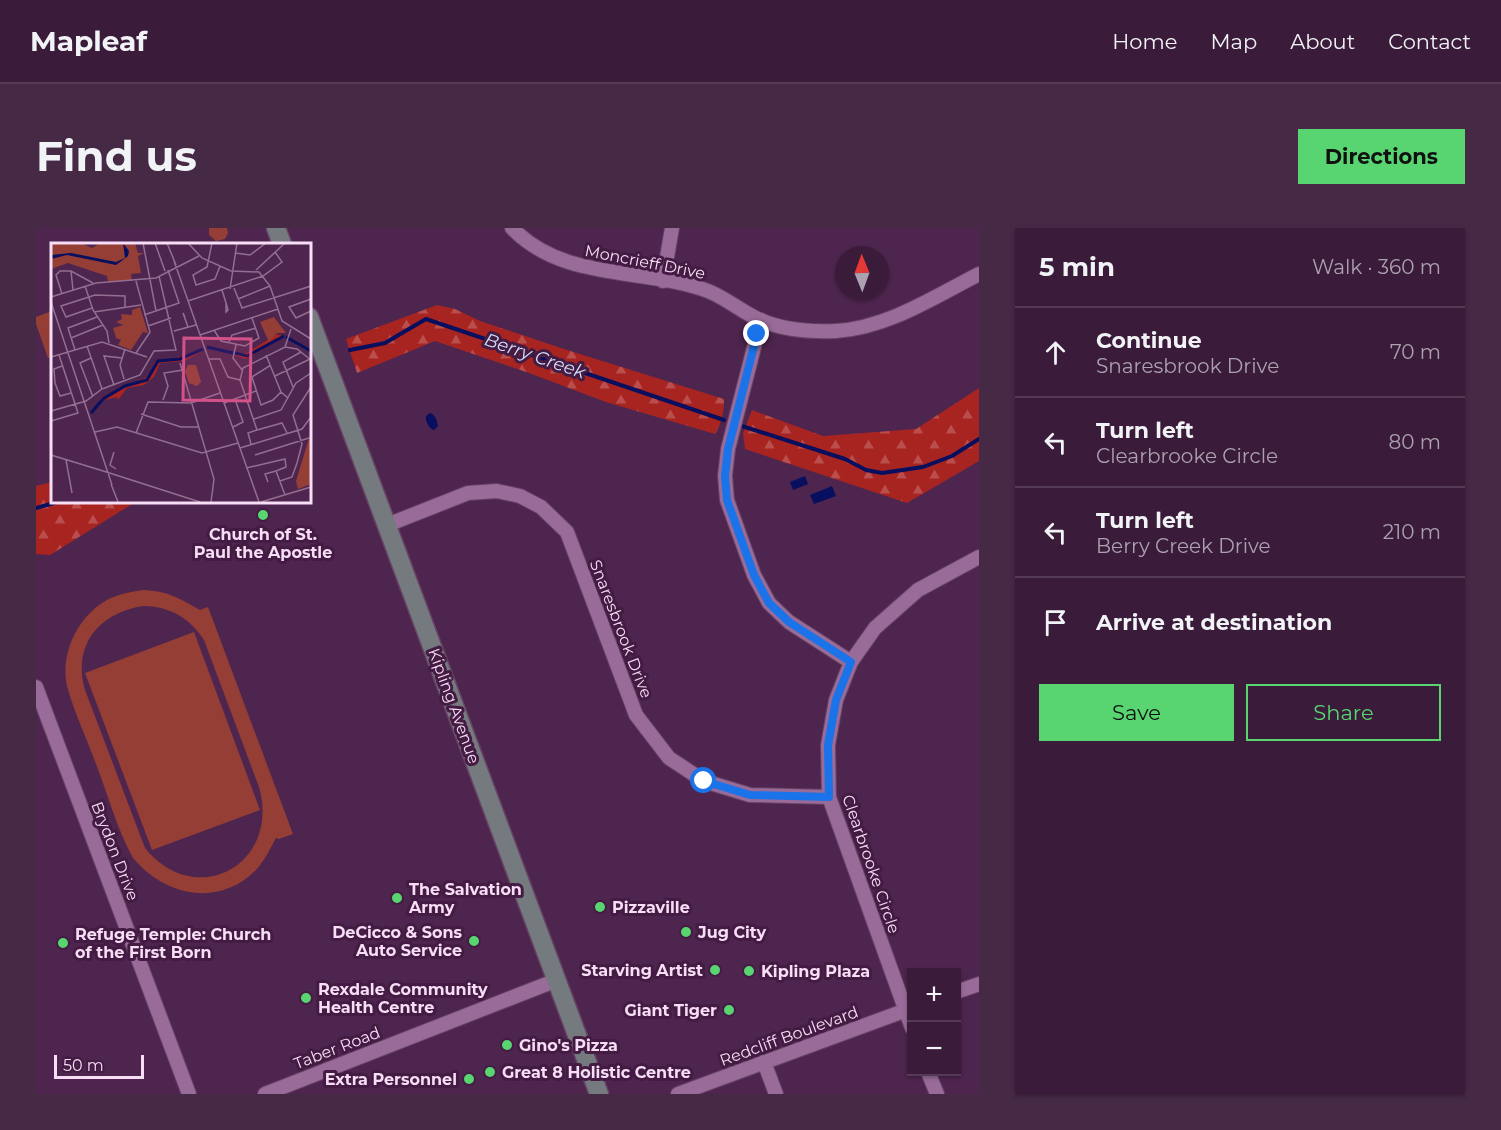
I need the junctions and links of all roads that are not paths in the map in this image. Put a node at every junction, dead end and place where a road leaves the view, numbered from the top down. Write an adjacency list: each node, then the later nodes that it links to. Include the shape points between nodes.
1 (276, 228): 4 (main road)
2 (512, 228): 6 (street, Moncrieff Drive, via 538,249 562,261)
3 (672, 228): 6 (street)
4 (282, 243)
5 (979, 274): 8 (street, Moncrieff Drive, via 885,320 862,327 814,331)
6 (663, 281): 8 (street, Moncrieff Drive, via 709,291)
7 (310, 320): 9 (main road, Kipling Avenue)
8 (761, 320): 11 (street, via 728,449 727,500 754,575 769,603 789,622)
9 (387, 525): 13 (street, Snaresbrook Drive, via 468,493 497,491 520,496 541,507 567,532 636,715 669,758 704,781 750,795); 14 (main road, Kipling Avenue)
10 (979, 558): 11 (street, Clearbrooke Circle, via 918,590 875,628)
11 (851, 662): 13 (street, Clearbrooke Circle, via 836,700 828,745)
12 (36, 687): 21 (street, Brydon Drive)
13 (829, 797): 17 (street, Clearbrooke Circle)
14 (557, 980): 22 (street, Taber Road); 23 (main road, Kipling Avenue)
15 (979, 984): 16 (street)
16 (961, 991)
17 (907, 1007)
18 (907, 1010): 19 (street, Redcliff Boulevard)
19 (764, 1062): 24 (street, Redcliff Boulevard); 25 (street)
20 (930, 1076): 26 (street)
21 (189, 1094)
22 (265, 1094)
23 (599, 1094)
24 (678, 1094)
25 (776, 1094)
26 (937, 1094)

